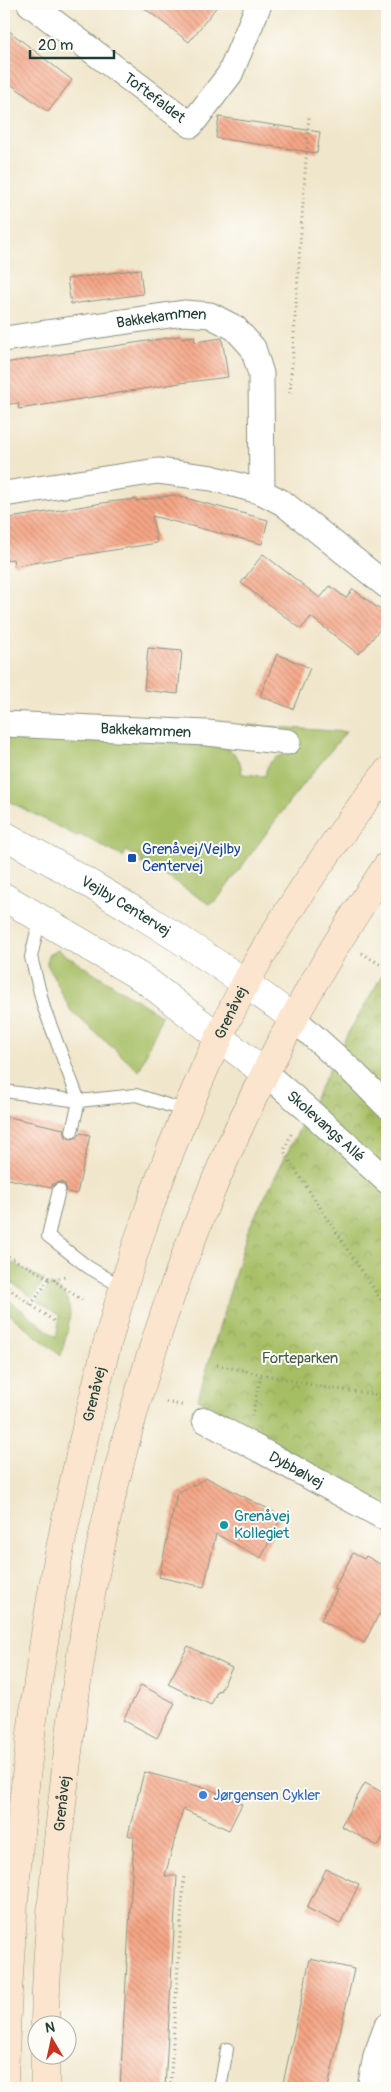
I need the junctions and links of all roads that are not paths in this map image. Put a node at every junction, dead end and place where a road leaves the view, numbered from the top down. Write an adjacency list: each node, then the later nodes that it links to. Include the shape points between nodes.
1 (30, 4): 2 (street, Toftefaldet, via 191,126 230,74)
2 (259, 4)
3 (4, 339): 4 (street, Bakkekammen, via 184,313 210,315 235,328 253,348 261,374)
4 (262, 492): 5 (street, via 212,478 158,471); 6 (street, via 283,503)
5 (4, 494)
6 (387, 586)
7 (4, 724): 8 (street, Bakkekammen, via 207,733)
8 (288, 742)
9 (387, 772): 14 (main road, Grenåvej, via 318,865)
10 (4, 835): 14 (street, Vejlby Centervej, via 87,882)
11 (387, 866): 15 (main road, Grenåvej)
12 (4, 897): 13 (street)
13 (40, 917): 16 (street, via 144,979); 19 (lane, via 31,957 44,1008)
14 (246, 982): 15 (street, Vejlby Centervej); 16 (main road, Grenåvej)
15 (293, 1018): 17 (main road, Grenåvej); 20 (street)
16 (220, 1036): 17 (street); 21 (main road, Grenåvej)
17 (265, 1072): 23 (street, Skolevangs Allé); 28 (main road, Grenåvej, via 208,1200 170,1298 138,1396 114,1490 93,1584 72,1707 56,1860)
18 (4, 1091): 19 (lane)
19 (79, 1100): 21 (lane, via 136,1095); 22 (lane)
20 (387, 1106)
21 (186, 1111): 25 (main road, Grenåvej, via 164,1164)
22 (72, 1131)
23 (387, 1181)
24 (58, 1190): 25 (lane, via 48,1236 88,1267)
25 (122, 1287): 32 (main road, Grenåvej, via 73,1486 54,1579 35,1703 18,1856)
26 (205, 1420): 27 (street, Dybbølvej)
27 (387, 1519)
28 (46, 2014)
29 (387, 2026): 35 (street, via 376,2056)
30 (227, 2049): 34 (lane)
31 (45, 2064): 33 (main road)
32 (4, 2079)
33 (45, 2088)
34 (220, 2088)
35 (370, 2088)

